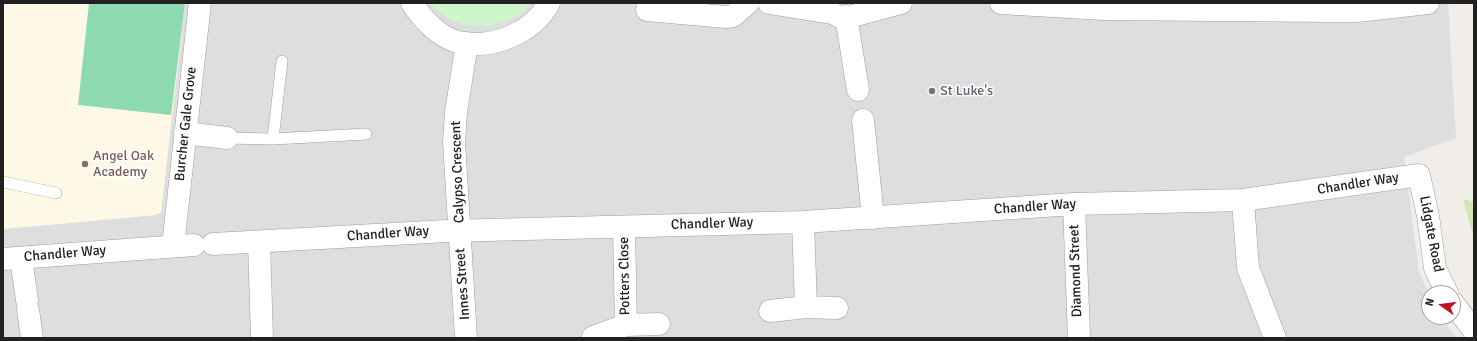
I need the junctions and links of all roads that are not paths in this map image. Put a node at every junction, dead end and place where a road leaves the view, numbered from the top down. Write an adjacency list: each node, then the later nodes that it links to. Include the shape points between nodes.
1 (200, 3): 15 (street, Burcher Gale Grove)
2 (412, 3): 11 (street, via 424,19 438,31 458,42)
3 (549, 3): 11 (street, via 537,20 520,32 497,40)
4 (748, 3): 9 (street, via 733,16 726,17)
5 (769, 3): 10 (street)
6 (901, 3): 10 (street, via 849,17)
7 (1000, 3): 8 (street, via 1120,10 1337,11 1395,8)
8 (1428, 3)
9 (646, 10)
10 (837, 11): 13 (street)
11 (467, 43): 27 (street, Calypso Crescent, via 454,129)
12 (282, 61): 18 (lane)
13 (858, 90)
14 (863, 120): 24 (street)
15 (185, 132): 17 (street); 29 (street, Burcher Gale Grove)
16 (366, 134): 18 (lane)
17 (227, 138): 18 (lane)
18 (273, 139)
19 (1419, 174): 22 (street, Chandler Way); 31 (street, Lidgate Road, via 1435,268)
20 (3, 182): 21 (lane)
21 (56, 193)
22 (1243, 200): 23 (street, Chandler Way); 44 (street, via 1248,268)
23 (1074, 204): 24 (street, Chandler Way); 43 (street, Diamond Street)
24 (873, 218): 25 (street, Chandler Way)
25 (803, 222): 26 (street, Chandler Way); 32 (street)
26 (624, 227): 27 (street, Chandler Way); 37 (street, Potters Close)
27 (460, 230): 28 (street, Chandler Way); 42 (street, Innes Street)
28 (259, 242): 29 (street, Chandler Way); 41 (street)
29 (193, 245): 30 (street, Chandler Way)
30 (12, 258): 40 (street, via 27,305)
31 (1443, 285)
32 (806, 307): 33 (street); 34 (street)
33 (838, 308)
34 (770, 311)
35 (1461, 314): 38 (street)
36 (660, 324): 37 (street, Potters Close)
37 (626, 325): 39 (street, Potters Close)
38 (1474, 331)
39 (593, 337)
40 (32, 338)
41 (262, 338)
42 (466, 338)
43 (1079, 338)
44 (1275, 338)

